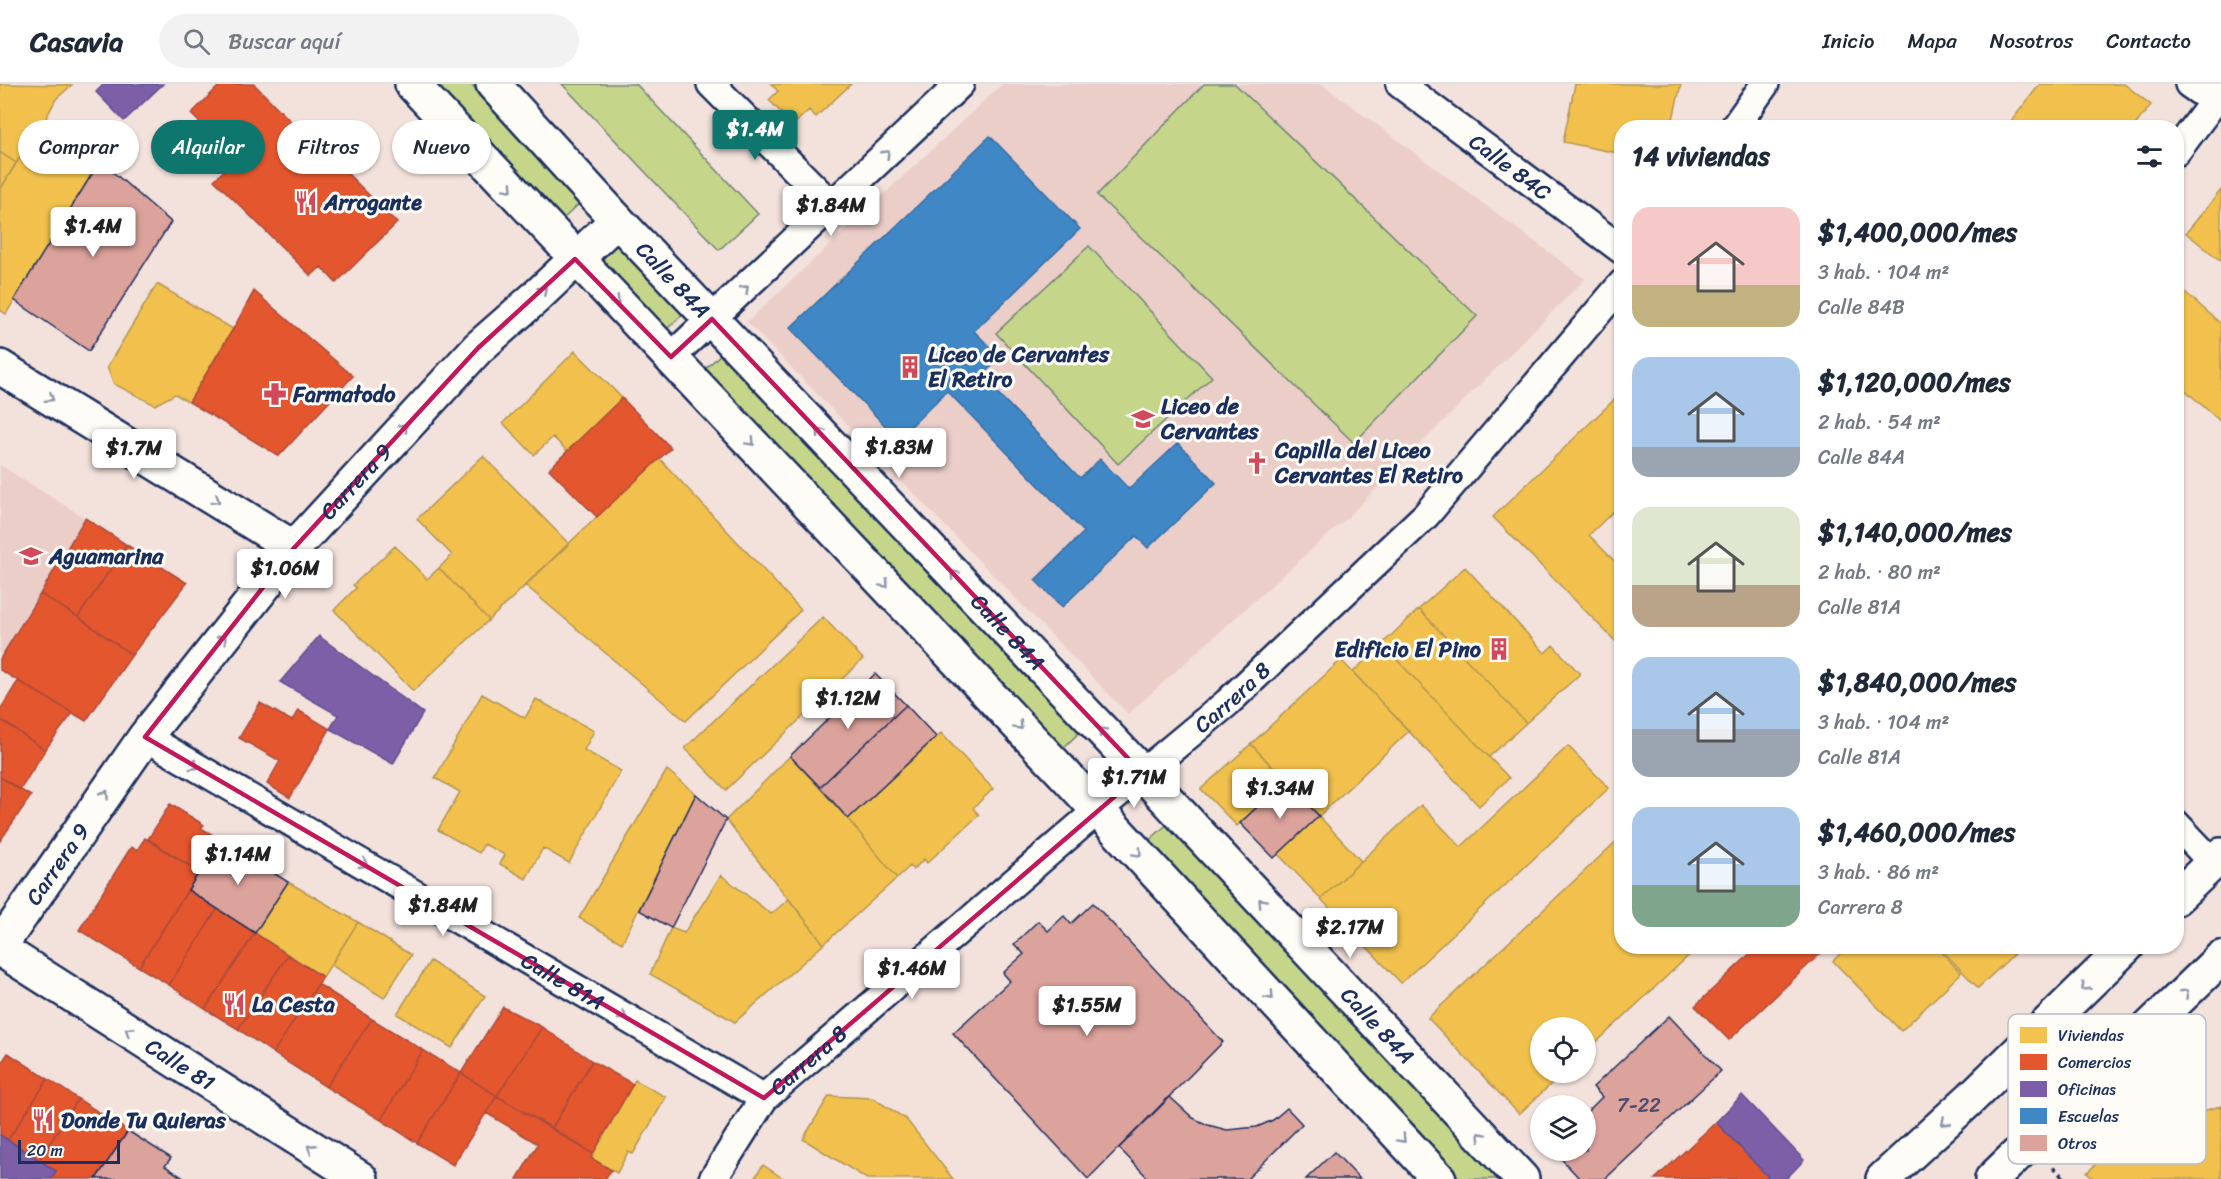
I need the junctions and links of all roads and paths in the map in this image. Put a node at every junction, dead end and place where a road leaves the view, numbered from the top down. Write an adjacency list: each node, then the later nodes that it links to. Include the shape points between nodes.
1 (412, 84): 14 (street, one-way to 14)
2 (493, 84): 12 (street, Calle 84A)
3 (711, 84): 11 (street)
4 (960, 84): 11 (street, one-way to 4)
5 (1400, 84): 13 (street, Calle 84C)
6 (1765, 84): 9 (street)
7 (2189, 84): 8 (street)
8 (2218, 97): 10 (street)
9 (1740, 120)
10 (2184, 142)
11 (832, 206): 16 (street, one-way to 11)
12 (617, 220): 14 (street, Carrera 9); 16 (street, Calle 84A)
13 (1614, 244)
14 (575, 259): 17 (street, one-way to 17); 19 (street, Carrera 9, one-way to 14, via 478,348)
15 (1614, 293): 21 (street, Carrera 8, via 1426,515 1227,703)
16 (712, 319): 17 (street); 21 (street, Calle 84A, one-way to 16)
17 (671, 357): 22 (street, one-way to 22)
18 (0, 367): 19 (street, one-way to 19)
19 (294, 548): 20 (street, Carrera 9, one-way to 19)
20 (145, 737): 26 (street, Carrera 9, one-way to 20); 32 (street, Calle 81A, one-way to 32)
21 (1142, 773): 22 (street, Carrera 8); 37 (street, Calle 84A, one-way to 21)
22 (1098, 810): 32 (street, Carrera 8); 36 (street, one-way to 36)
23 (2184, 831): 24 (street)
24 (2217, 859): 25 (street)
25 (2184, 890)
26 (0, 947): 34 (street, Calle 81, one-way to 26)
27 (2119, 954): 29 (street, one-way to 29)
28 (2221, 958): 30 (street, one-way to 28)
29 (2057, 1014)
30 (2163, 1014)
31 (2008, 1062): 38 (street, one-way to 38)
32 (764, 1098): 35 (street, Carrera 8)
33 (2008, 1164): 39 (street, one-way to 33)
34 (361, 1179)
35 (713, 1179)
36 (1439, 1179)
37 (1522, 1179)
38 (1883, 1179)
39 (1992, 1179)

